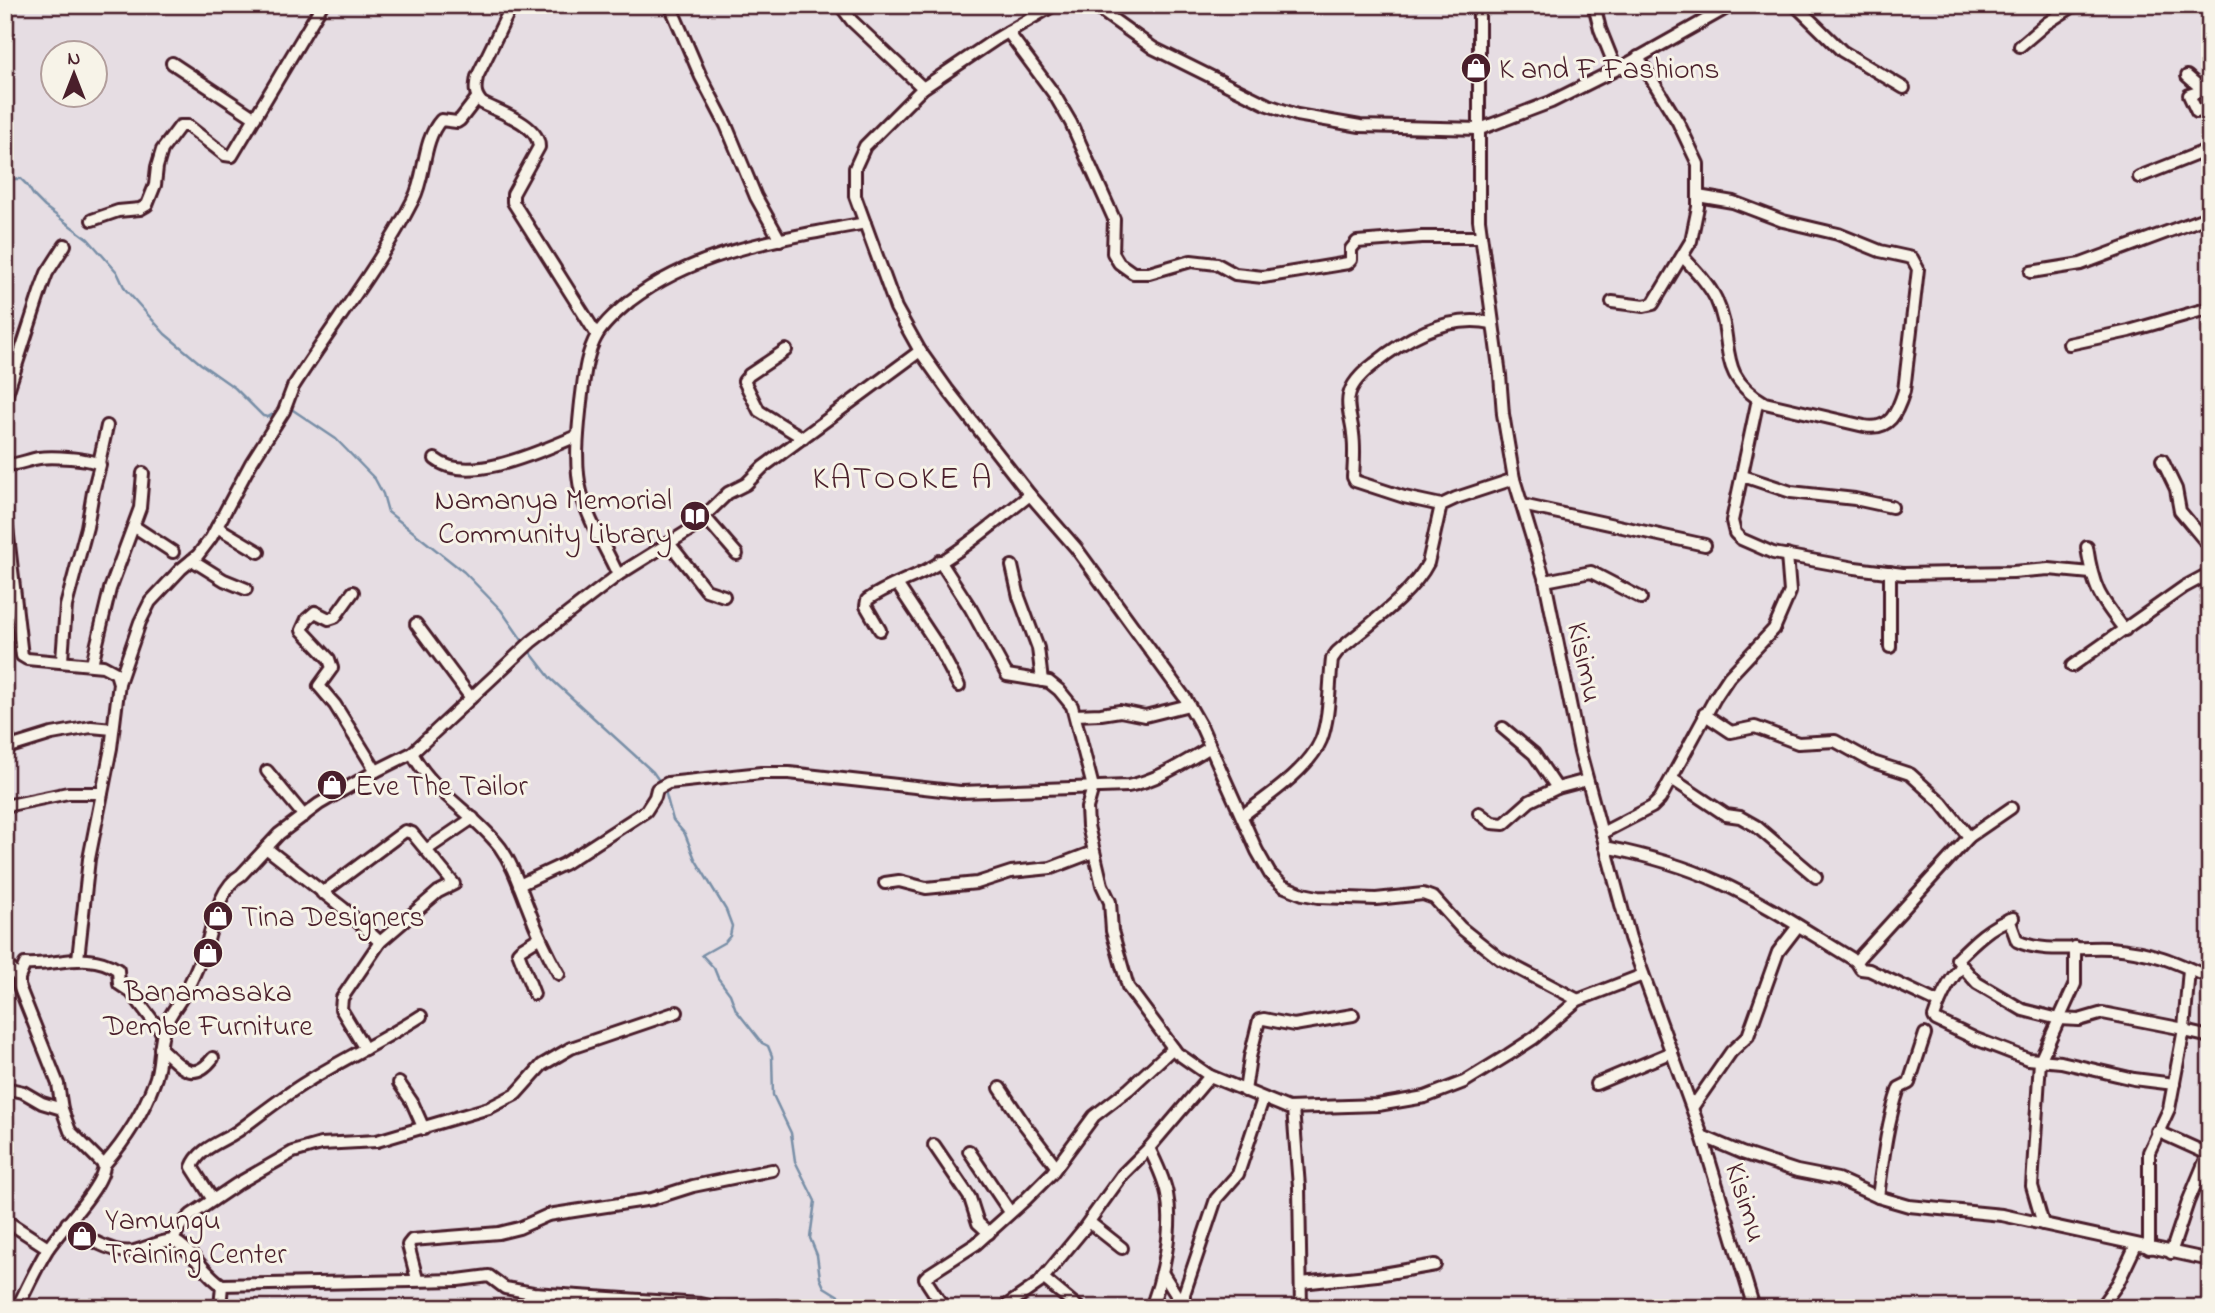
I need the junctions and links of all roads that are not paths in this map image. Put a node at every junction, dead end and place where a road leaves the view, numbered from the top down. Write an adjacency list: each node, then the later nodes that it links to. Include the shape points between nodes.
1 (322, 5): 23 (street)
2 (512, 5): 21 (street, via 477,77)
3 (670, 5): 32 (street, via 756,197)
4 (839, 5): 18 (street)
5 (1054, 5): 12 (street)
6 (1093, 5): 24 (street, via 1153,48 1297,115 1382,127)
7 (1479, 5): 24 (street, Kisimu)
8 (1594, 5): 16 (street)
9 (1732, 5): 14 (street)
10 (1795, 5): 19 (street, via 1842,51)
11 (2075, 5): 13 (street)
12 (1008, 32): 18 (street); 31 (street, via 1071,122 1114,219 1113,253 1133,273 1191,261 1263,277 1348,263 1357,242)
13 (2020, 46)
14 (1638, 57): 16 (street); 27 (street, via 1696,157)
15 (172, 63): 23 (street)
16 (1616, 69): 24 (street, via 1551,102)
17 (2187, 76): 20 (street)
18 (923, 88): 30 (street, via 865,146 855,168 855,196)
19 (1904, 88)
20 (2206, 89): 22 (street, via 2189,95)
21 (477, 97): 39 (street, via 536,135 539,147 513,202); 62 (street, via 460,120 441,120 436,126 415,198 385,251 303,371)
22 (2197, 112)
23 (255, 118): 29 (street, via 229,157 188,126 180,126 162,150 147,205)
24 (1480, 129): 31 (street, Kisimu)
25 (2210, 149): 26 (street)
26 (2139, 177)
27 (1698, 196): 34 (street, via 1691,241); 43 (street, via 1838,234 1912,258 1917,264 1904,391 1886,425 1873,428)
28 (2210, 216): 35 (street, via 2081,264)
29 (92, 220)
30 (864, 223): 32 (street); 42 (street, via 896,308)
31 (1481, 237): 38 (street, Kisimu)
32 (780, 240): 39 (street, via 751,245 670,275 621,308)
33 (65, 245): 44 (street, via 47,273)
34 (1682, 257): 36 (street, via 1653,304); 43 (street, via 1716,300 1734,375)
35 (2031, 272)
36 (1612, 302)
37 (2210, 308): 40 (street)
38 (1492, 323): 54 (street, Kisimu); 57 (street, via 1478,320 1417,334 1362,374 1350,391 1355,481)
39 (597, 335): 46 (street, via 585,369)
40 (2068, 344)
41 (786, 350): 47 (street, via 744,381 759,411)
42 (920, 351): 47 (street); 55 (street)
43 (1758, 399): 53 (street)
44 (5, 400)
45 (107, 426): 50 (street)
46 (577, 436): 48 (street, via 503,465 458,468); 77 (street, via 580,490)
47 (803, 438): 60 (street)
48 (435, 459)
49 (2162, 460): 66 (street, via 2176,489 2180,511)
50 (99, 463): 51 (street, via 44,458); 88 (street, via 65,614)
51 (5, 466)
52 (143, 473): 61 (street)
53 (1742, 476): 58 (street, via 1791,492); 70 (street, via 1732,521 1735,533 1773,553)
54 (1514, 479): 56 (street, Kisimu); 57 (street)
55 (1030, 495): 72 (street); 95 (street, via 1076,548)
56 (1522, 505): 64 (street); 78 (street, Kisimu)
57 (1441, 506): 114 (street, via 1423,572 1332,659 1320,744 1292,778)
58 (1892, 507)
59 (5, 510): 88 (street, via 22,656)
60 (704, 516): 63 (street); 69 (street)
61 (135, 527): 67 (street); 89 (street, via 112,582)
62 (217, 527): 68 (street); 71 (street)
63 (669, 543): 77 (street); 82 (street, via 706,590)
64 (1705, 545)
65 (2087, 547): 75 (street)
66 (2210, 547)
67 (173, 552)
68 (259, 552)
69 (737, 554)
70 (1787, 555): 74 (street); 97 (street, via 1790,592 1778,620)
71 (192, 560): 80 (street); 92 (street, via 150,602)
72 (940, 561): 79 (street); 91 (street, via 1007,675)
73 (1012, 566): 91 (street, via 1038,648)
74 (1889, 572): 75 (street, via 2056,569); 87 (street)
75 (2091, 573): 86 (street, via 2099,596)
76 (2210, 573): 86 (street)
77 (618, 575): 94 (street, via 526,645)
78 (1545, 581): 83 (street, via 1591,572); 106 (street, Kisimu)
79 (897, 584): 85 (street, via 866,603); 93 (street)
80 (246, 589)
81 (353, 592): 104 (street, via 335,617 315,612 302,630 332,668 319,686)
82 (724, 596)
83 (1641, 598)
84 (416, 624): 94 (street)
85 (880, 629)
86 (2125, 630): 90 (street)
87 (1890, 647)
88 (62, 660): 89 (street)
89 (92, 664): 92 (street, via 110,668)
90 (2072, 666)
91 (1042, 681): 96 (street, via 1059,690)
92 (119, 683): 100 (street)
93 (959, 686)
94 (471, 698): 102 (street)
95 (1189, 705): 96 (street, via 1145,716 1120,711); 101 (street)
96 (1075, 715): 107 (street)
97 (1704, 715): 105 (street); 117 (street, via 1731,732 1750,726 1798,744 1835,741 1872,762 1910,774 1942,803)
98 (1503, 728): 108 (street, via 1534,754)
99 (5, 729): 100 (street, via 13,746 91,727)
100 (113, 730): 109 (street)
101 (1209, 748): 107 (street, via 1145,782); 114 (street)
102 (412, 753): 104 (street); 115 (street, via 421,768)
103 (267, 771): 113 (street)
104 (376, 771): 113 (street)
105 (1672, 779): 116 (street, via 1652,807); 122 (street, via 1726,815 1756,827)
106 (1587, 780): 108 (street); 116 (street, Kisimu)
107 (1093, 787): 121 (street, via 1087,808); 124 (street, via 960,792 789,773 668,783 657,789 646,811 564,864)
108 (1557, 788): 112 (street, via 1530,801 1504,824 1492,823)
109 (102, 793): 110 (street, via 68,793); 130 (street)
110 (5, 806)
111 (2011, 808): 117 (street)
112 (1479, 813)
113 (303, 816): 119 (street)
114 (1243, 816): 140 (street, via 1263,863 1283,886 1303,894 1352,900 1423,894 1434,898 1461,928 1500,959)
115 (473, 818): 120 (street); 124 (street, via 499,845)
116 (1602, 833): 118 (street, Kisimu)
117 (1969, 837): 131 (street)
118 (1605, 847): 126 (street, via 1691,870); 136 (street, Kisimu)
119 (266, 848): 125 (street); 147 (street, via 234,879 215,911 191,980)
120 (426, 850): 125 (street, via 412,833 401,833); 128 (street, via 454,884 438,892)
121 (1093, 852): 123 (street, via 1051,868 1011,872 977,883 942,888); 151 (street, via 1110,902 1112,931 1128,987)
122 (1816, 877)
123 (885, 883)
124 (519, 885): 127 (street)
125 (322, 893): 128 (street)
126 (1798, 926): 131 (street); 165 (street, via 1778,952 1748,1036 1731,1052)
127 (540, 937): 135 (street); 139 (street, via 518,952)
128 (380, 942): 152 (street, via 340,1003)
129 (2076, 947): 133 (street, via 2025,945 2017,941 2011,918 1964,951 1957,959); 134 (street, via 2148,952); 145 (street, via 2075,984)
130 (78, 959): 137 (street, via 25,964); 147 (street, via 102,961 118,970 119,984 131,992)
131 (1856, 961): 141 (street, via 1861,969)
132 (5, 963): 137 (street)
133 (1962, 967): 141 (street); 145 (street, via 1977,983 2014,1006)
134 (2189, 969): 138 (street); 146 (street)
135 (559, 974)
136 (1643, 975): 140 (street); 153 (street, Kisimu)
137 (19, 978): 166 (street, via 58,1084)
138 (2210, 978)
139 (534, 994)
140 (1578, 1000): 164 (street, via 1508,1055 1464,1082 1425,1097 1378,1105)
141 (1939, 1003): 155 (street, via 1934,1017 1939,1023)
142 (677, 1012): 167 (street, via 570,1048 542,1065 509,1098)
143 (1353, 1015): 162 (street, via 1294,1026 1259,1020)
144 (421, 1016): 152 (street)
145 (2059, 1019): 146 (street, via 2079,1020 2103,1013); 155 (street)
146 (2184, 1030): 149 (street); 159 (street)
147 (163, 1034): 150 (street)
148 (1925, 1034): 176 (street, via 1909,1083 1899,1088 1892,1108)
149 (2210, 1037)
150 (160, 1048): 154 (street, via 195,1072); 173 (street, via 158,1073 150,1092 122,1144)
151 (1173, 1048): 156 (street); 174 (street, via 1094,1116)
152 (365, 1049): 177 (street, via 271,1104 194,1161 192,1171)
153 (1672, 1052): 158 (street); 165 (street, Kisimu)
154 (213, 1058)
155 (2040, 1060): 159 (street); 182 (street, via 2032,1186)
156 (1210, 1076): 162 (street); 171 (street)
157 (398, 1083): 167 (street)
158 (1596, 1084)
159 (2174, 1084): 168 (street, via 2169,1109)
160 (5, 1088): 166 (street)
161 (1000, 1088): 174 (street)
162 (1245, 1091): 163 (street)
163 (1263, 1099): 164 (street); 207 (street, via 1238,1174 1216,1199 1184,1294)
164 (1293, 1108): 195 (street)
165 (1692, 1108): 169 (street, Kisimu)
166 (62, 1109): 173 (street, via 70,1130)
167 (424, 1129): 177 (street, via 377,1141 300,1149)
168 (2157, 1131): 188 (street, via 2148,1163); 189 (street, via 2208,1154)
169 (1702, 1136): 176 (street); 209 (street, Kisimu)
170 (934, 1144): 183 (street, via 970,1198 978,1223)
171 (1149, 1148): 180 (street, via 1123,1174); 192 (street, via 1167,1195)
172 (969, 1151): 178 (street)
173 (104, 1165): 181 (street, via 104,1172)
174 (1056, 1166): 178 (street)
175 (772, 1170): 194 (street, via 652,1199 548,1215 499,1233 412,1240 408,1244)
176 (1878, 1197): 182 (street, via 1909,1206 2003,1215)
177 (214, 1200): 184 (street, via 185,1220)
178 (1010, 1212): 183 (street)
179 (5, 1220): 186 (street)
180 (1089, 1222): 187 (street); 193 (street)
181 (67, 1223): 184 (street, via 84,1237 124,1251); 186 (street)
182 (2043, 1224): 185 (street)
183 (989, 1233): 203 (street, via 926,1278)
184 (173, 1240): 196 (street)
185 (2136, 1245): 188 (street); 210 (street)
186 (48, 1248): 199 (street)
187 (1122, 1248)
188 (2149, 1248): 189 (street)
189 (2171, 1253): 190 (street)
190 (2210, 1260)
191 (1435, 1265): 195 (street)
192 (1163, 1274): 206 (street); 207 (street)
193 (1043, 1278): 204 (street); 205 (street)
194 (416, 1279): 196 (street); 201 (street, via 489,1276 505,1288 533,1293)
195 (1301, 1283): 208 (street)
196 (222, 1285): 200 (street)
197 (5, 1303): 199 (street)
198 (777, 1306): 202 (street)
199 (17, 1307)
200 (220, 1308)
201 (719, 1308)
202 (729, 1308)
203 (944, 1308)
204 (1003, 1308)
205 (1079, 1308)
206 (1151, 1308)
207 (1184, 1308)
208 (1301, 1308)
209 (1754, 1308)
210 (2100, 1308)

